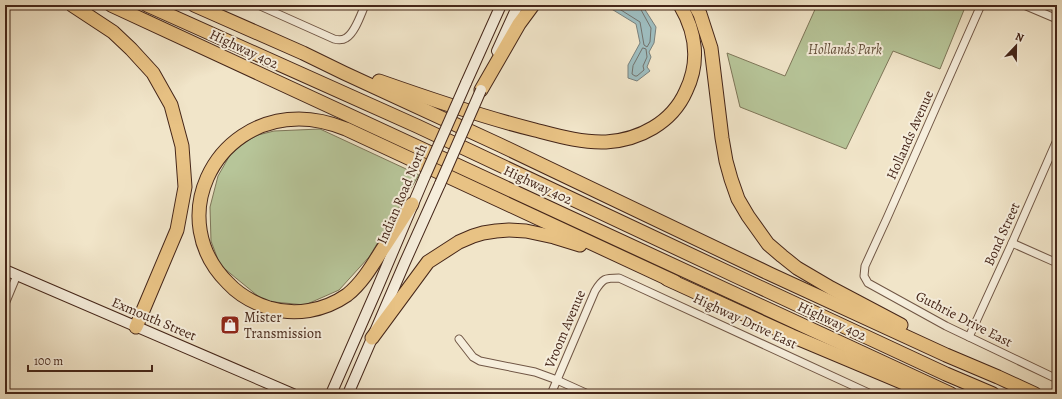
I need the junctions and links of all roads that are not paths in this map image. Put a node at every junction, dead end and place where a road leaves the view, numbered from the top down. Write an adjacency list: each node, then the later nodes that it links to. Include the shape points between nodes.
1 (72, 5): 28 (highway, via 113,32 153,73 171,105 182,146 186,187 177,230)
2 (111, 5): 42 (highway, Highway 402)
3 (147, 5): 43 (highway, via 417,126)
4 (169, 5): 44 (highway, Highway 402, via 566,186 744,274)
5 (194, 5): 16 (highway)
6 (258, 5): 7 (street, via 339,40 347,38 355,28)
7 (365, 5)
8 (501, 5): 19 (main road, Indian Road North, bridge)
9 (518, 5): 17 (main road, Indian Road North)
10 (533, 5): 17 (highway)
11 (680, 5): 16 (highway, via 690,25 695,49 694,66 686,92 669,116 654,128 636,136 617,140 581,140 507,123 408,92)
12 (695, 5): 32 (highway, via 711,48 722,138 731,179 738,199 768,244 797,268 831,288)
13 (981, 5): 24 (street, Hollands Avenue, via 865,266)
14 (1024, 5): 15 (street)
15 (1057, 19)
16 (303, 53): 32 (highway, via 770,274 946,355)
17 (480, 90): 30 (main road, Indian Road North, bridge)
18 (1057, 140): 20 (street, Bond Street)
19 (412, 204): 26 (highway, via 356,286 326,306 300,312 261,306 233,288 209,257 199,217 207,177 219,157 235,140 266,123 299,118 346,129); 36 (main road, Indian Road North)
20 (1012, 243): 21 (street); 29 (street, Bond Street)
21 (1057, 263)
22 (5, 270): 23 (main road, Exmouth Street)
23 (17, 275): 27 (street); 28 (main road, Exmouth Street)
24 (864, 276): 29 (street, Guthrie Drive East, via 868,283)
25 (608, 278): 34 (street, Vroom Avenue, via 600,282 595,291); 40 (street, Highway Drive East, via 619,278)
26 (675, 282): 30 (highway, via 554,237 510,230 484,233 459,242 428,262); 41 (highway, via 792,336)
27 (5, 304)
28 (136, 327): 35 (main road, Exmouth Street)
29 (969, 337): 33 (street, Guthrie Drive East)
30 (372, 338): 37 (main road, Indian Road North)
31 (458, 339): 34 (street, via 473,357 480,361 535,372)
32 (998, 376): 45 (highway)
33 (1057, 379)
34 (557, 380): 38 (street, Vroom Avenue); 39 (street)
35 (292, 394)
36 (330, 394)
37 (348, 394)
38 (551, 394)
39 (588, 394)
40 (871, 394)
41 (930, 394)
42 (951, 394)
43 (993, 394)
44 (999, 394)
45 (1035, 394)

